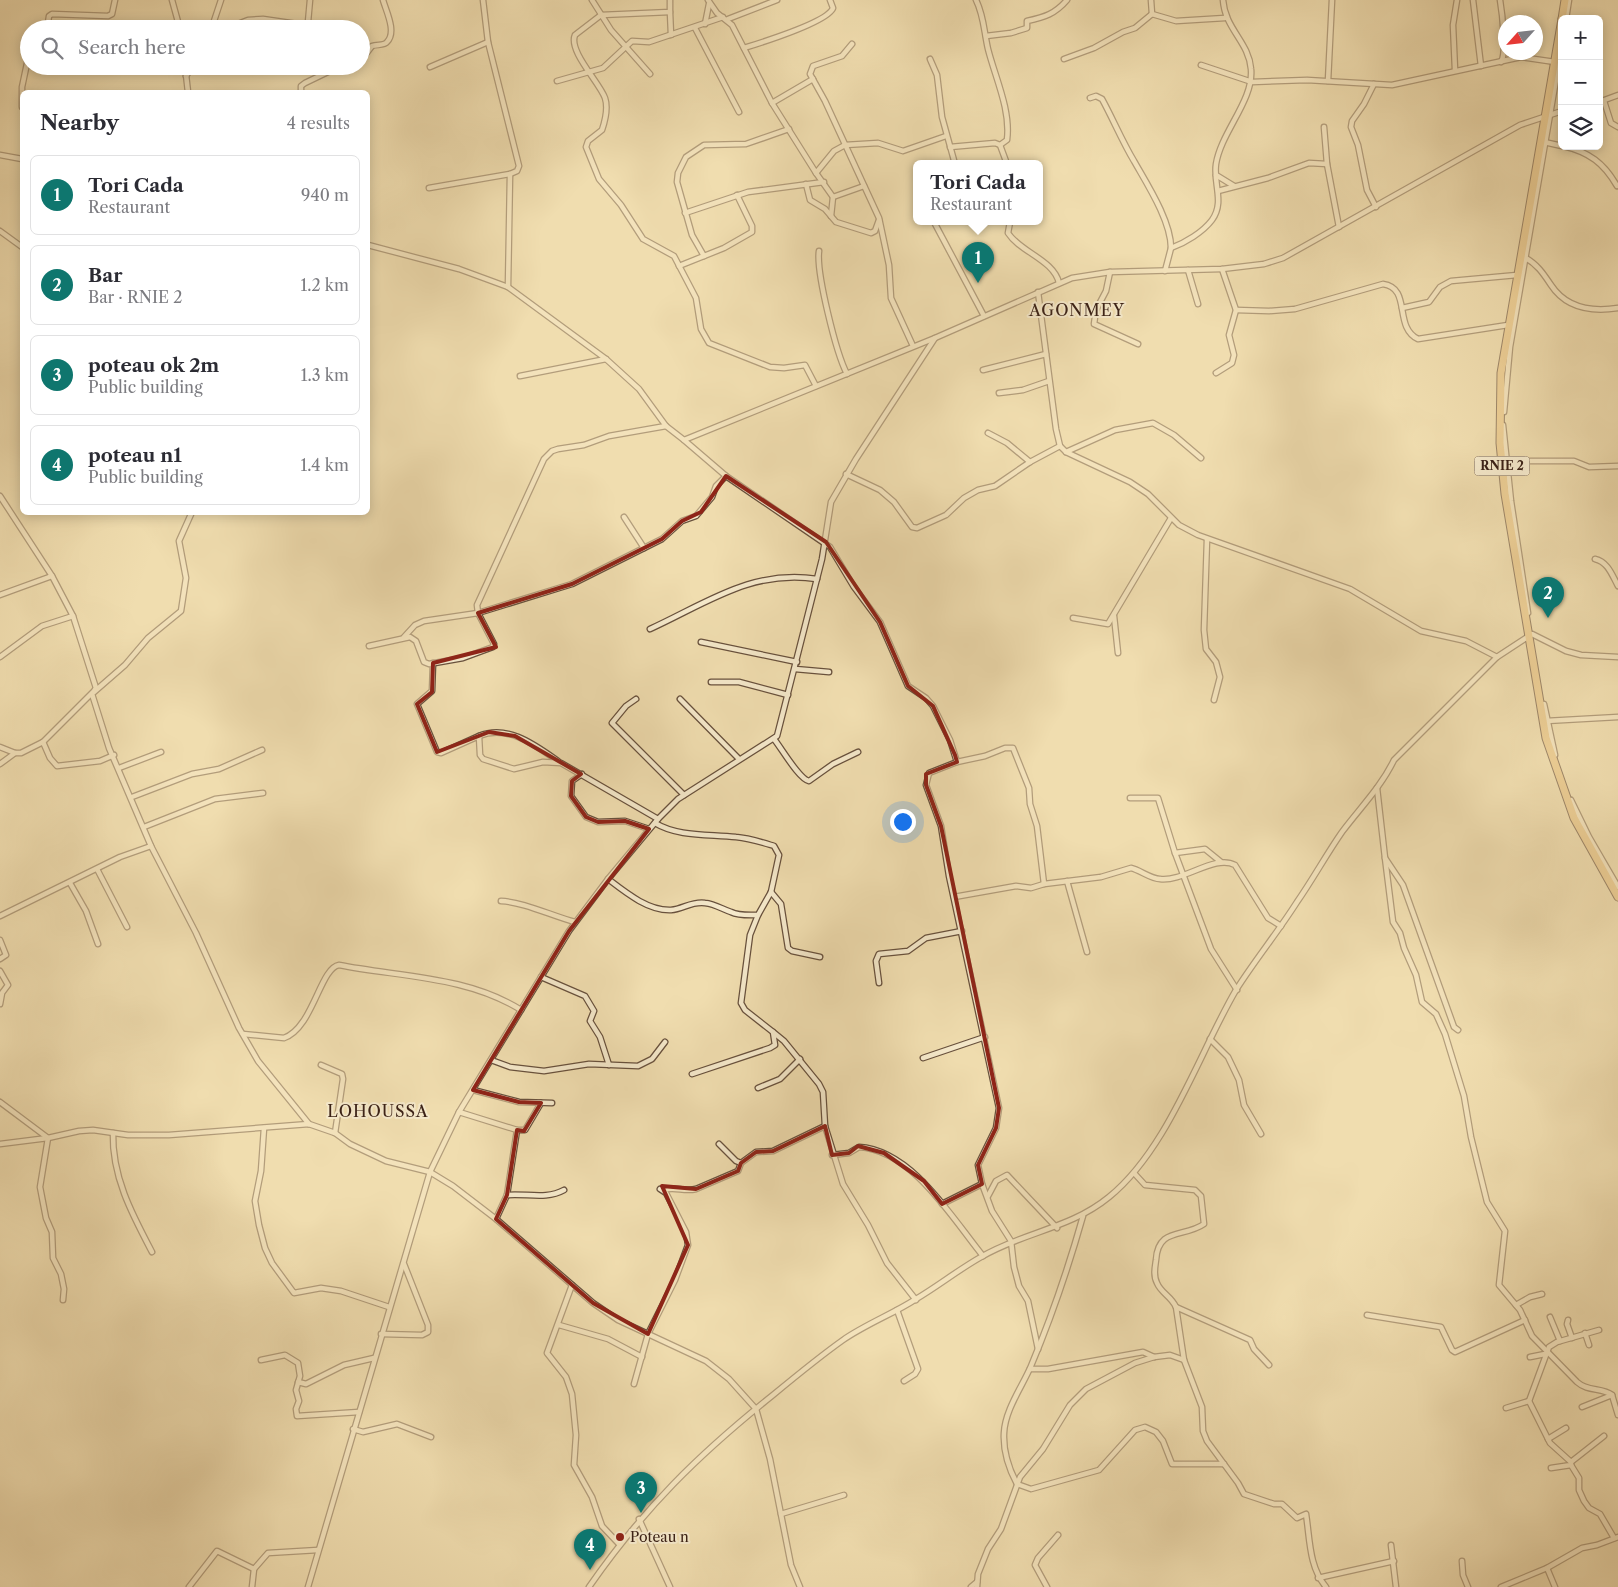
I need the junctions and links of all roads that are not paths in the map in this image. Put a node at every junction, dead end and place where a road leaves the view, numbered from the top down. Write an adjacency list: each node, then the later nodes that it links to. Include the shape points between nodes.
1 (115, 0): 29 (street, via 110,16 52,14)
2 (172, 0): 30 (street)
3 (221, 0): 31 (street)
4 (310, 0): 34 (street)
5 (383, 0): 44 (street, via 391,30 389,40)
6 (483, 0): 39 (street)
7 (592, 0): 26 (street)
8 (670, 0): 22 (street)
9 (777, 0): 27 (street)
10 (830, 0): 43 (street, via 833,8 829,16)
11 (976, 0): 38 (street)
12 (1067, 0): 38 (street, via 1062,8 1047,17 1027,21 1027,28)
13 (1151, 0): 23 (street)
14 (1223, 0): 28 (street)
15 (1332, 0): 61 (street)
16 (1457, 0): 53 (street)
17 (1473, 0): 51 (street)
18 (1500, 0): 48 (street, via 1504,18 1504,56)
19 (1565, 0): 24 (highway, RNIE 2 / RNIE 2)
20 (1569, 0): 25 (street)
21 (709, 2): 27 (street); 35 (street)
22 (670, 12): 26 (street); 37 (street)
23 (1152, 14): 28 (street, via 1176,21); 46 (street, via 1135,28)
24 (1563, 15)
25 (1567, 15)
26 (601, 16): 42 (street); 54 (street, via 574,38)
27 (726, 18): 35 (street); 43 (street)
28 (1226, 18): 62 (street, via 1246,51)
29 (48, 20)
30 (178, 20)
31 (215, 20)
32 (250, 20): 33 (street)
33 (270, 20)
34 (308, 20)
35 (705, 24): 36 (street)
36 (695, 28): 37 (street); 72 (street)
37 (671, 35): 42 (street, via 649,42 632,41)
38 (986, 36): 81 (street, via 1007,122 1007,140)
39 (488, 42): 52 (street); 91 (street, via 519,166)
40 (852, 44): 59 (street, via 842,56 813,66 810,70)
41 (1558, 44): 49 (highway, RNIE 2 / RNIE 2)
42 (624, 47): 54 (street, via 608,65); 55 (street)
43 (744, 48): 70 (street)
44 (370, 49)
45 (930, 59): 78 (street, via 937,75)
46 (1064, 59)
47 (1559, 60): 74 (street)
48 (1501, 62): 49 (street, via 1528,56); 51 (street)
49 (1555, 62): 74 (highway, RNIE 2 / RNIE 2)
50 (1201, 64): 62 (street)
51 (1481, 66): 53 (street)
52 (430, 67)
53 (1455, 70): 63 (street, via 1408,83)
54 (588, 72): 60 (street); 116 (street, via 606,103 602,130 586,144 599,178 643,239 669,251)
55 (650, 74)
56 (25, 75): 64 (street)
57 (322, 75): 66 (street, via 305,83)
58 (186, 76): 65 (street)
59 (812, 79): 70 (street); 80 (street)
60 (557, 81)
61 (1328, 81): 62 (street); 63 (street)
62 (1252, 82): 92 (street, via 1222,142 1215,166)
63 (1374, 84): 102 (street, via 1351,126 1368,190)
64 (22, 90)
65 (188, 90)
66 (301, 90)
67 (1618, 95): 69 (street)
68 (1090, 98): 112 (street, via 1102,99 1122,136 1161,213)
69 (1603, 101)
70 (772, 103): 77 (street)
71 (1603, 103): 76 (street, via 1611,123)
72 (739, 112)
73 (1558, 112): 74 (street)
74 (1548, 114): 79 (highway, RNIE 2 / RNIE 2); 102 (street, via 1512,129)
75 (1324, 126): 89 (street)
76 (1618, 127)
77 (789, 129): 90 (street); 103 (street, via 746,144 704,145 686,157 677,177)
78 (946, 136): 80 (street, via 903,151 878,143); 83 (street)
79 (1543, 142): 82 (street); 115 (highway, RNIE 2 / RNIE 2)
80 (845, 145): 90 (street, via 834,151); 95 (street)
81 (1000, 145): 83 (street); 88 (street)
82 (1558, 145)
83 (950, 147): 87 (street)
84 (1577, 150): 96 (street, via 1601,163)
85 (0, 155): 86 (street)
86 (20, 158)
87 (955, 160)
88 (1006, 160)
89 (1327, 164): 97 (street, via 1309,163); 108 (street)
90 (816, 173): 93 (street)
91 (510, 174): 98 (street); 123 (street)
92 (1216, 175): 97 (street); 99 (street)
93 (824, 182): 94 (street); 101 (street)
94 (806, 184): 100 (street); 104 (street, via 810,200)
95 (864, 186): 101 (street); 105 (street)
96 (1617, 186)
97 (1236, 187): 99 (street)
98 (430, 188)
99 (1218, 191): 112 (street, via 1219,204 1212,220)
100 (737, 195): 103 (street); 114 (street, via 752,232)
101 (833, 197): 104 (street)
102 (1376, 207): 108 (street)
103 (685, 213): 114 (street, via 692,236)
104 (831, 216): 105 (street, via 842,225 871,233 875,232)
105 (879, 218): 133 (street, via 889,265 891,298)
106 (936, 225): 129 (street)
107 (1009, 225): 122 (street, via 1008,233 1013,241 1056,273)
108 (1339, 227): 117 (street, via 1283,258 1264,264)
109 (0, 231): 110 (street)
110 (20, 246)
111 (370, 246): 123 (street, via 458,269)
112 (1171, 248): 119 (street)
113 (819, 251): 138 (street, via 819,266)
114 (704, 256): 116 (street)
115 (1523, 256): 121 (highway, RNIE 2 / RNIE 2); 127 (street, via 1538,267 1568,304 1595,309); 149 (street, via 1505,384)
116 (679, 266): 141 (street, via 696,298 701,329 709,343 770,367 805,365)
117 (1222, 269): 118 (street); 128 (street)
118 (1188, 270): 119 (street); 125 (street)
119 (1165, 271): 120 (street)
120 (1110, 272): 122 (street); 132 (street, via 1094,324)
121 (1517, 275): 126 (street, via 1451,281 1440,287 1429,302); 130 (highway, RNIE 2 / RNIE 2)
122 (1059, 283): 124 (street)
123 (508, 287): 135 (street)
124 (1038, 292): 129 (street); 134 (street)
125 (1198, 304)
126 (1402, 308): 128 (street, via 1398,292 1390,285 1382,284 1295,309); 130 (street, via 1405,326 1410,335 1418,338)
127 (1618, 308)
128 (1236, 310): 137 (street, via 1229,335 1234,354 1232,362)
129 (984, 316): 131 (street)
130 (1508, 326): 149 (highway, RNIE 2 / RNIE 2, via 1499,394)
131 (935, 338): 133 (street); 152 (street)
132 (1138, 344)
133 (913, 346): 138 (street)
134 (1046, 354): 136 (street); 140 (street)
135 (606, 359): 139 (street); 143 (street, via 639,389)
136 (983, 370)
137 (1216, 372)
138 (846, 374): 141 (street)
139 (520, 376)
140 (1049, 381): 142 (street); 146 (street)
141 (816, 386): 145 (street)
142 (999, 393)
143 (666, 426): 145 (street); 166 (street, via 552,451 535,476 481,595)
144 (988, 433): 150 (street, via 1007,443)
145 (684, 440): 153 (street)
146 (1060, 446): 147 (street); 150 (street)
147 (1066, 452): 148 (street, via 1115,430 1153,423 1174,435); 157 (street, via 1130,482 1148,494)
148 (1201, 458)
149 (1504, 461): 151 (street, via 1574,461 1589,468); 171 (highway, RNIE 2 / RNIE 2)
150 (1030, 462): 152 (street, via 995,486 982,488 964,498 946,515 917,528 912,527 894,502 880,490)
151 (1618, 466)
152 (846, 474): 159 (street, via 831,502)
153 (726, 476): 159 (street); 160 (street, via 716,486 701,512 682,521 662,539)
154 (0, 496): 162 (street)
155 (191, 515): 185 (street, via 179,541 186,578 181,611 148,638 125,665)
156 (624, 516): 160 (street)
157 (1171, 518): 158 (street); 168 (street)
158 (1207, 539): 176 (street, via 1350,589 1421,631 1466,641); 189 (street, via 1204,630 1206,649 1216,662 1220,677)
159 (826, 542): 163 (street); 202 (street, via 880,622 908,686 933,706)
160 (644, 548): 166 (street, via 572,584)
161 (1595, 559): 164 (street, via 1606,564)
162 (52, 576): 165 (street); 167 (street)
163 (817, 579): 170 (street, via 795,575 751,582); 179 (street)
164 (1618, 586)
165 (0, 595)
166 (478, 613): 172 (street, via 432,618 415,625); 180 (street, via 493,647 462,658)
167 (73, 616): 177 (street, via 42,626); 184 (street)
168 (1114, 616): 169 (street, via 1104,624); 175 (street)
169 (1073, 618)
170 (650, 629)
171 (1530, 634): 176 (street); 178 (street, via 1581,655); 191 (highway, RNIE 2 / RNIE 2)
172 (404, 637): 174 (street); 180 (street, via 414,638 424,662)
173 (701, 642): 179 (street)
174 (368, 646)
175 (1118, 653)
176 (1497, 656): 207 (street, via 1394,760)
177 (0, 657)
178 (1618, 657)
179 (797, 662): 181 (street)
180 (433, 663): 192 (street, via 432,691 417,704 437,752)
181 (795, 668): 182 (street); 186 (street)
182 (829, 672)
183 (711, 682): 186 (street, via 738,682)
184 (96, 688): 185 (street); 194 (street)
185 (92, 694): 200 (street)
186 (788, 695): 193 (street, via 780,729)
187 (636, 699): 209 (street, via 612,723)
188 (680, 700): 201 (street)
189 (1214, 700)
190 (1618, 717): 191 (street)
191 (1545, 721): 226 (street, via 1573,804); 229 (highway, RNIE 2 / RNIE 2, via 1553,764 1568,806)
192 (479, 736): 203 (street, via 489,732 515,736); 203 (street, via 483,760 514,769 543,762)
193 (774, 739): 198 (street, via 800,776 809,781); 201 (street)
194 (43, 742): 199 (street); 200 (street, via 57,766 100,761)
195 (0, 747): 199 (street)
196 (262, 750): 210 (street, via 219,769 192,774)
197 (161, 752): 205 (street)
198 (858, 752)
199 (14, 753): 204 (street)
200 (114, 755): 205 (street)
201 (739, 760): 209 (street)
202 (957, 762): 225 (street, via 1013,748 1028,788 1037,826); 228 (street, via 929,773 926,778 941,826)
203 (561, 763): 206 (street)
204 (0, 764)
205 (119, 768): 210 (street)
206 (582, 774): 212 (street); 215 (street, via 572,782 571,796 586,817 598,822 625,821)
207 (1377, 788): 218 (street); 234 (street, via 1316,869)
208 (263, 793): 214 (street, via 216,799)
209 (684, 795): 212 (street)
210 (132, 797): 214 (street)
211 (1130, 798): 217 (street, via 1158,798)
212 (658, 819): 213 (street)
213 (654, 823): 215 (street); 227 (street, via 673,830 711,837 750,839 774,846 779,855)
214 (144, 827): 216 (street)
215 (649, 830): 222 (street)
216 (151, 846): 220 (street); 250 (street)
217 (1175, 853): 219 (street, via 1206,849); 221 (street)
218 (1385, 858): 248 (street, via 1403,886 1454,1027); 298 (street, via 1393,922 1416,975 1422,1002 1436,1014 1445,1034 1464,1096 1487,1202 1505,1231 1499,1285)
219 (1221, 862): 221 (street); 234 (street, via 1235,865 1268,918)
220 (97, 869): 224 (street); 235 (street)
221 (1184, 876): 223 (street, via 1159,880 1131,868 1101,877); 245 (street, via 1211,949)
222 (608, 879): 231 (street, via 640,901 659,908 671,910 701,903 714,904 740,915); 233 (street)
223 (1067, 881): 225 (street); 239 (street)
224 (70, 883): 232 (street); 238 (street, via 86,911)
225 (1044, 884): 228 (street)
226 (1618, 887)
227 (772, 892): 231 (street); 240 (street, via 781,904 788,948)
228 (954, 897): 236 (street)
229 (1618, 897)
230 (501, 902): 233 (street, via 526,905)
231 (758, 915): 249 (street, via 750,935 741,1002 745,1010)
232 (0, 916)
233 (575, 922): 243 (street)
234 (1281, 926): 245 (street)
235 (127, 927)
236 (962, 931): 244 (street, via 926,938 908,951 879,954 876,961); 251 (street)
237 (0, 940): 241 (street, via 6,955)
238 (98, 944)
239 (1087, 952)
240 (820, 956)
241 (0, 959)
242 (0, 971): 246 (street, via 8,984)
243 (541, 977): 247 (street); 260 (street, via 587,998 594,1011 590,1021 600,1037)
244 (879, 983)
245 (1237, 990): 252 (street)
246 (0, 1004)
247 (521, 1010): 250 (street, via 503,999 461,984 339,964 330,969 306,1018 289,1037); 258 (street)
248 (1458, 1030)
249 (774, 1032): 253 (street); 255 (street)
250 (243, 1034): 268 (street, via 258,1061)
251 (985, 1037): 256 (street); 282 (street, via 999,1120 978,1165)
252 (1210, 1039): 274 (street, via 1228,1057 1239,1080 1244,1105); 281 (street, via 1161,1134)
253 (784, 1040): 255 (street); 257 (street)
254 (665, 1042): 260 (street, via 644,1064 627,1067)
255 (775, 1045): 261 (street)
256 (923, 1058)
257 (800, 1059): 262 (street, via 780,1079); 269 (street, via 823,1092)
258 (491, 1060): 260 (street, via 510,1068 544,1071 589,1064); 263 (street)
259 (321, 1065): 273 (street, via 342,1074)
260 (609, 1065)
261 (692, 1074)
262 (758, 1088)
263 (473, 1090): 265 (street, via 518,1102); 267 (street)
264 (0, 1102): 275 (street)
265 (541, 1103): 266 (street); 271 (street, via 525,1130)
266 (552, 1103)
267 (459, 1112): 271 (street); 280 (street)
268 (310, 1124): 270 (street); 273 (street)
269 (825, 1126): 278 (street); 279 (street, via 773,1151 756,1152)
270 (264, 1128): 272 (street, via 169,1135); 299 (street, via 255,1200 265,1248 284,1281 294,1293 321,1288 342,1291)
271 (517, 1130): 284 (street)
272 (112, 1133): 275 (street, via 79,1131); 291 (street, via 114,1158 123,1193)
273 (335, 1133): 280 (street, via 386,1161)
274 (1260, 1134)
275 (48, 1138): 276 (street); 296 (street, via 40,1187 52,1232 52,1258 61,1274)
276 (0, 1144)
277 (719, 1144): 279 (street)
278 (832, 1155): 286 (street, via 849,1153 859,1147 884,1153 924,1182); 297 (street, via 842,1184 887,1263)
279 (741, 1162): 310 (street, via 738,1171 696,1189 662,1190 686,1232 688,1245)
280 (430, 1172): 288 (street); 293 (street)
281 (1134, 1173): 287 (street); 300 (street, via 1145,1185 1196,1190 1201,1196 1204,1224 1161,1240 1157,1247 1154,1278)
282 (982, 1184): 285 (street); 286 (street)
283 (564, 1190): 284 (street, via 547,1196)
284 (506, 1195): 288 (street)
285 (988, 1196): 289 (street, via 996,1181 1007,1175); 290 (street, via 992,1211)
286 (942, 1204): 292 (street)
287 (1083, 1216): 289 (street); 314 (street, via 1066,1279)
288 (496, 1219): 294 (street)
289 (1057, 1228): 290 (street)
290 (1011, 1241): 292 (street); 314 (street, via 1014,1267 1019,1286 1028,1300)
291 (152, 1252)
292 (983, 1256): 297 (street)
293 (404, 1264): 299 (street); 309 (street, via 428,1332 422,1335)
294 (572, 1285): 306 (street); 310 (street, via 593,1304)
295 (1542, 1294): 298 (street)
296 (63, 1300)
297 (916, 1300): 301 (street)
298 (1516, 1305): 304 (street)
299 (389, 1307): 309 (street)
300 (1176, 1307): 321 (street); 322 (street, via 1250,1340)
301 (897, 1310): 324 (street, via 918,1369); 331 (street, via 846,1338)
302 (1368, 1315): 304 (street, via 1441,1327 1455,1352)
303 (1550, 1317): 312 (street)
304 (1525, 1320): 315 (street, via 1532,1336)
305 (1568, 1320): 311 (street)
306 (559, 1325): 316 (street, via 608,1339); 348 (street, via 547,1353 566,1377 572,1394 576,1435 574,1465 592,1497 602,1526)
307 (1600, 1330): 308 (street)
308 (1585, 1333): 311 (street); 313 (street)
309 (381, 1334): 319 (street)
310 (648, 1334): 316 (street); 331 (street, via 706,1362 729,1380)
311 (1572, 1338): 312 (street)
312 (1560, 1341): 315 (street, via 1549,1346)
313 (1589, 1345)
314 (1038, 1349): 323 (street)
315 (1546, 1353): 318 (street); 327 (street, via 1583,1388); 328 (street)
316 (642, 1357): 326 (street)
317 (1154, 1357): 321 (street, via 1170,1355); 323 (street, via 1143,1352 1048,1369); 342 (street, via 1135,1363 1086,1389 1070,1405)
318 (1530, 1357)
319 (374, 1358): 325 (street, via 344,1364 306,1384); 332 (street)
320 (261, 1360): 325 (street, via 289,1356 300,1368)
321 (1184, 1360): 339 (street, via 1202,1407 1203,1431)
322 (1269, 1365)
323 (1030, 1369): 342 (street, via 1011,1408 1004,1432 1005,1453)
324 (904, 1381)
325 (298, 1382): 332 (street, via 297,1416)
326 (634, 1384)
327 (1612, 1395): 329 (street); 333 (street)
328 (1529, 1401): 330 (street); 338 (street)
329 (1582, 1407)
330 (1506, 1408)
331 (756, 1409): 344 (street); 345 (street, via 696,1460)
332 (359, 1412): 335 (street)
333 (1618, 1415)
334 (1566, 1428): 338 (street)
335 (353, 1429): 337 (street, via 363,1432 397,1424); 350 (street)
336 (1604, 1436): 340 (street)
337 (431, 1437)
338 (1548, 1439): 340 (street)
339 (1224, 1464): 342 (street, via 1172,1464 1163,1441 1152,1429 1145,1427 1135,1430 1099,1470 1030,1489); 355 (street, via 1244,1494 1282,1504 1297,1518 1306,1514 1313,1565)
340 (1571, 1464): 341 (street); 347 (street, via 1579,1478 1579,1490 1584,1501 1600,1514)
341 (1551, 1468)
342 (1017, 1484): 356 (street, via 1002,1529 988,1549)
343 (844, 1495): 344 (street)
344 (781, 1514): 362 (street, via 791,1565)
345 (640, 1519): 348 (street); 361 (street)
346 (1058, 1535): 364 (street, via 1035,1565)
347 (1616, 1537): 353 (street, via 1582,1548)
348 (619, 1544): 360 (street)
349 (1391, 1545): 351 (street)
350 (318, 1550): 354 (street, via 268,1553); 359 (street)
351 (1394, 1561): 355 (street); 366 (street)
352 (1462, 1561): 367 (street)
353 (1546, 1568): 368 (street); 369 (street)
354 (254, 1569): 357 (street, via 217,1551); 358 (street)
355 (1318, 1578): 365 (street)
356 (977, 1584): 363 (street)
357 (189, 1587)
358 (252, 1587)
359 (308, 1587)
360 (589, 1587)
361 (670, 1587)
362 (800, 1587)
363 (971, 1587)
364 (1047, 1587)
365 (1326, 1587)
366 (1396, 1587)
367 (1468, 1587)
368 (1501, 1587)
369 (1555, 1587)

